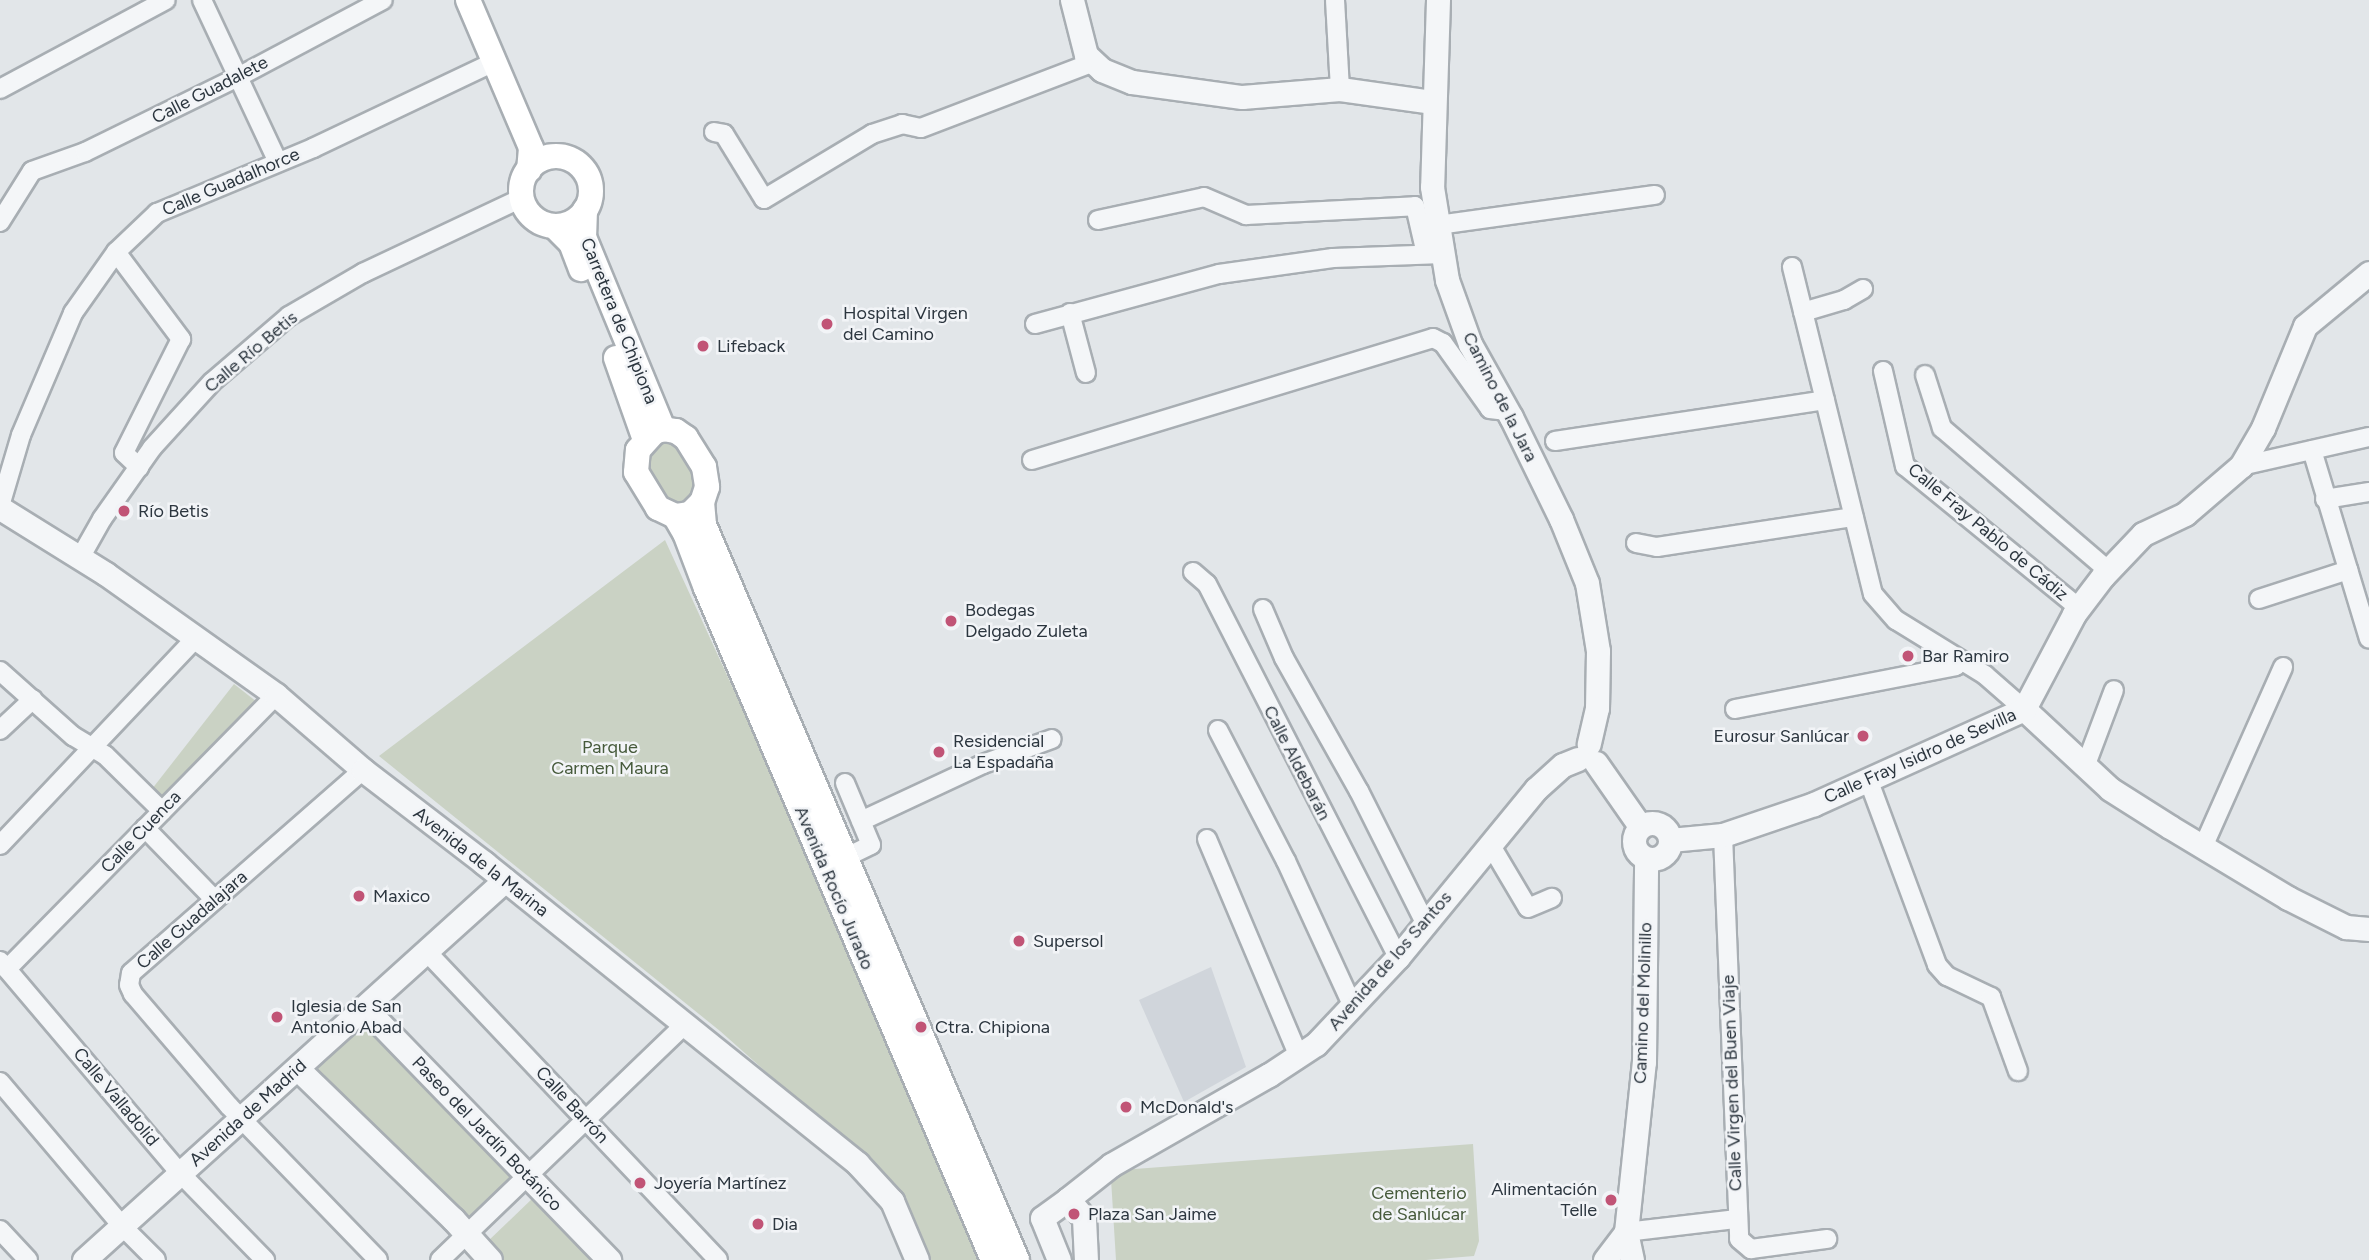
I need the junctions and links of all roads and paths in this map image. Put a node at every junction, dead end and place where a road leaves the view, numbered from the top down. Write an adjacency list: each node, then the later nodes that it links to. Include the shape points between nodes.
1 (166, 0): 12 (street)
2 (202, 0): 11 (street)
3 (383, 0): 11 (street, Calle Guadalete)
4 (468, 0): 9 (main road)
5 (483, 0): 16 (main road, via 543,140)
6 (1072, 0): 10 (street, via 1086,55)
7 (1335, 0): 13 (street)
8 (1438, 0): 14 (street, Camino de la Jara)
9 (496, 61): 17 (street, Calle Guadalhorce); 18 (main road, via 531,148)
10 (1094, 62): 13 (street, via 1132,82 1202,94 1278,97); 15 (street, via 921,128 902,124 872,134 764,199 724,134)
11 (238, 77): 17 (street); 23 (street, Calle Guadalete, via 85,152 32,171)
12 (0, 89)
13 (1340, 89): 14 (street)
14 (1433, 102): 24 (street, Camino de la Jara, via 1432,187)
15 (714, 132)
16 (563, 157): 18 (main road, via 544,158); 21 (main road, via 578,164 588,178 591,195)
17 (278, 162): 26 (street, Calle Guadalhorce, via 157,213)
18 (528, 170): 20 (main road)
19 (1655, 195): 24 (street)
20 (522, 198): 25 (main road, via 537,221); 45 (street, Calle Río Betis, via 363,273 289,316 212,382)
21 (585, 211): 25 (main road, via 572,222); 39 (main road, Carretera de Chipiona, via 584,237)
22 (1098, 220): 27 (street, via 1204,197 1245,215 1415,206)
23 (0, 222)
24 (1438, 225): 27 (street, Camino de la Jara)
25 (554, 226): 39 (main road, Carretera de Chipiona, via 570,243)
26 (116, 252): 45 (street, via 181,339 124,453); 49 (street, Calle Guadalhorce, via 73,313 52,356 21,435)
27 (1435, 254): 32 (street, via 1333,258 1219,274); 38 (street, Camino de la Jara, via 1470,344)
28 (1792, 267): 31 (street)
29 (2369, 273): 44 (street, Calle Fray Isidro de Sevilla, via 2305,326 2263,428)
30 (1863, 289): 31 (street)
31 (1803, 312): 37 (street)
32 (1070, 313): 33 (street); 35 (street)
33 (1035, 324)
34 (1883, 371): 58 (street, Calle Fray Pablo de Cádiz, via 1905,467)
35 (1086, 373)
36 (1925, 374): 55 (street, via 1942,428)
37 (1825, 400): 41 (street); 51 (street)
38 (1507, 411): 43 (street, via 1490,409 1443,343 1433,338); 74 (street, Camino de la Jara, via 1587,583 1598,651 1597,708)
39 (654, 434): 48 (main road, via 676,431 694,446 706,477); 50 (main road, via 638,450 636,472 658,508)
40 (2369, 437): 42 (street)
41 (1555, 441)
42 (2312, 450): 44 (street); 47 (street)
43 (1032, 460)
44 (2241, 466): 55 (street, Calle Fray Isidro de Sevilla, via 2185,514 2143,534)
45 (139, 467): 53 (street, Calle Río Betis)
46 (2369, 492): 47 (street)
47 (2325, 499): 54 (street)
48 (702, 502): 50 (main road, via 690,514); 89 (main road, Avenida Rocío Jurado, via 704,525)
49 (0, 507): 53 (street, Avenida de la Marina)
50 (675, 516): 127 (main road, Avenida Rocío Jurado)
51 (1854, 517): 52 (street, via 1657,547); 62 (street, via 1873,594 1895,620)
52 (1636, 543)
53 (80, 558): 60 (street, Avenida de la Marina)
54 (2348, 570): 57 (street); 61 (street)
55 (2109, 571): 58 (street, Calle Fray Isidro de Sevilla)
56 (1193, 572): 97 (street, Calle Aldebarán, via 1207,584)
57 (2259, 598)
58 (2079, 608): 69 (street, Calle Fray Isidro de Sevilla)
59 (1263, 609): 94 (street, via 1283,658 1359,791)
60 (197, 636): 66 (street, Avenida de la Marina); 73 (street)
61 (2369, 639)
62 (1961, 660): 68 (street, via 1956,666); 69 (street)
63 (2283, 667): 88 (street)
64 (0, 671): 67 (street)
65 (2114, 690): 75 (street)
66 (276, 695): 76 (street, Avenida de la Marina); 79 (street, Calle Cuenca)
67 (33, 699): 70 (street); 73 (street, via 73,736)
68 (1735, 709)
69 (2024, 709): 75 (street); 77 (street, Calle Fray Isidro de Sevilla)
70 (0, 730)
71 (1218, 730): 99 (street)
72 (1052, 739): 80 (street, via 983,764)
73 (93, 747): 79 (street); 87 (street)
74 (1588, 755): 81 (street); 86 (street, Avenida de los Santos, via 1563,765 1536,789)
75 (2085, 766): 88 (street, via 2110,789)
76 (363, 770): 91 (street, Avenida de la Marina); 93 (street, Calle Guadalajara)
77 (1868, 779): 83 (street, Calle Fray Isidro de Sevilla, via 1814,804); 104 (street, via 1937,965 1947,976 1991,997)
78 (845, 783): 80 (street, Avenida Rocío Jurado)
79 (162, 811): 82 (street, Calle Cuenca)
80 (861, 821): 89 (street, Avenida Rocío Jurado, via 871,845)
81 (1640, 826): 85 (street, via 1662,825); 90 (street, via 1633,845)
82 (145, 828): 93 (street); 98 (street, Calle Cuenca)
83 (1723, 835): 85 (street, Calle Fray Isidro de Sevilla); 111 (street, Calle Virgen del Buen Viaje)
84 (1207, 839): 102 (street)
85 (1670, 840): 90 (street, via 1663,856)
86 (1490, 844): 92 (street, via 1528,908); 94 (street, Avenida de los Santos)
87 (0, 845)
88 (2203, 847): 95 (street, via 2346,927)
89 (846, 857): 128 (main road, Avenida Rocío Jurado)
90 (1646, 859): 114 (street, Camino del Molinillo, via 1644,1062)
91 (505, 880): 96 (street, Avenida de Madrid); 101 (street, Avenida de la Marina)
92 (1552, 898)
93 (215, 900): 106 (street, Calle Guadalajara, via 131,973 128,985)
94 (1425, 923): 97 (street, Avenida de los Santos)
95 (2369, 929)
96 (426, 951): 100 (street, Avenida de Madrid); 107 (street, Calle Barrón)
97 (1398, 957): 99 (street, Avenida de los Santos)
98 (4, 965): 108 (street, Calle Valladolid)
99 (1353, 1007): 102 (street, Avenida de los Santos)
100 (365, 1008): 103 (street, Avenida de Madrid); 109 (street, Paseo del Jardín Botánico)
101 (685, 1024): 107 (street); 126 (street, Avenida de la Marina, via 857,1163 892,1201)
102 (1299, 1057): 110 (street, Avenida de los Santos, via 1111,1166)
103 (298, 1069): 106 (street, Avenida de Madrid); 115 (street)
104 (2018, 1071)
105 (0, 1082): 112 (street)
106 (241, 1119): 108 (street, Avenida de Madrid); 121 (street)
107 (586, 1120): 109 (street); 125 (street, Calle Barrón)
108 (180, 1173): 112 (street, Avenida de Madrid); 120 (street, Calle Valladolid)
109 (527, 1177): 115 (street); 124 (street, Paseo del Jardín Botánico)
110 (1068, 1199): 129 (street, via 1042,1218); 130 (street, via 1084,1218)
111 (1737, 1219): 114 (street); 116 (street, Calle Virgen del Buen Viaje, via 1739,1239 1751,1248)
112 (122, 1226): 118 (street, Avenida de Madrid); 119 (street)
113 (0, 1230): 117 (street)
114 (1626, 1232): 131 (street); 132 (street, Camino del Molinillo)
115 (466, 1235): 122 (street); 123 (street)
116 (1827, 1239)
117 (28, 1260)
118 (84, 1260)
119 (156, 1260)
120 (265, 1260)
121 (378, 1260)
122 (440, 1260)
123 (490, 1260)
124 (609, 1260)
125 (718, 1260)
126 (917, 1260)
127 (993, 1260)
128 (1017, 1260)
129 (1059, 1260)
130 (1082, 1260)
131 (1605, 1260)
132 (1632, 1260)

